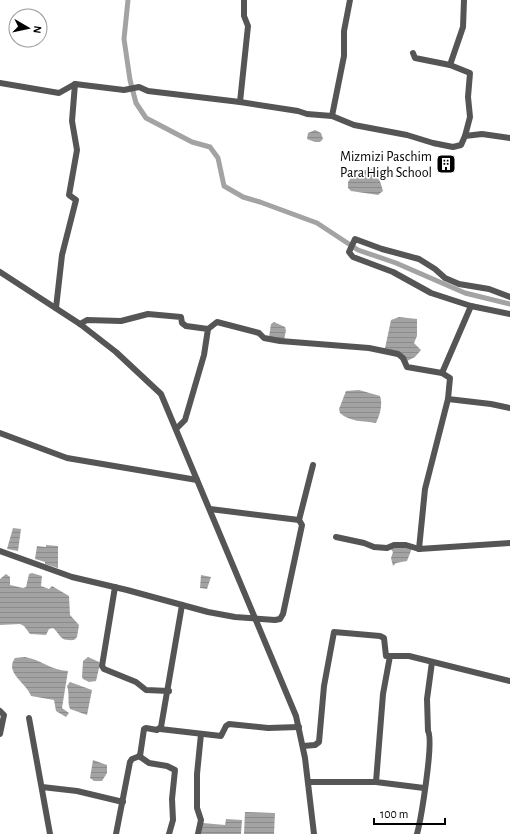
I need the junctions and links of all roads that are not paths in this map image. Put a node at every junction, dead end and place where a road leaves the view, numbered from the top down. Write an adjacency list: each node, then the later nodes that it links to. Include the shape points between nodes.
1 (244, 0): 8 (street, via 244,16 248,26)
2 (350, 0): 9 (street, via 344,31 344,56)
3 (464, 0): 5 (street, via 463,27)
4 (413, 53): 5 (street, via 416,58)
5 (450, 65): 10 (street, via 470,73 470,117)
6 (0, 83): 7 (street, via 59,93)
7 (75, 84): 8 (street, via 124,90 139,87 148,91); 15 (street, via 72,121 78,150 70,195 76,200 62,255)
8 (240, 102): 9 (street)
9 (332, 116): 10 (street, via 354,125 454,147 461,145)
10 (465, 136): 11 (street, via 482,134)
11 (510, 138)
12 (0, 272): 15 (street)
13 (510, 296): 14 (street, via 489,289 459,284 445,278 435,268 419,259 355,239 349,252 353,257 393,272 431,293)
14 (471, 306): 16 (street); 19 (street)
15 (56, 308): 17 (street)
16 (510, 314)
17 (80, 324): 18 (street, via 87,320 122,321 148,314 182,317 182,323 186,326); 22 (street, via 116,352 161,394)
18 (208, 329): 19 (street, via 217,322 280,341 369,348 401,356 407,367); 22 (street, via 204,355 185,420)
19 (442, 373): 20 (street, via 450,378)
20 (448, 399): 21 (street); 30 (street, via 425,489)
21 (510, 408)
22 (176, 429): 25 (street)
23 (0, 433): 25 (street, via 67,458)
24 (312, 465): 27 (street)
25 (197, 480): 26 (street)
26 (210, 509): 27 (street); 34 (street)
27 (298, 520): 34 (street, via 302,525 282,617 274,620)
28 (336, 537): 30 (street, via 374,547 406,545)
29 (510, 543): 30 (street)
30 (419, 548)
31 (0, 551): 32 (street, via 72,577)
32 (115, 587): 33 (street); 38 (street, via 102,666 136,682 146,690)
33 (182, 605): 34 (street, via 223,615); 38 (street)
34 (256, 619): 41 (street)
35 (390, 656): 36 (street, via 409,656); 45 (street, via 386,656 385,641 380,636 334,632 324,686 319,742); 48 (street, via 383,694)
36 (432, 662): 37 (street); 50 (street, via 426,699 430,736)
37 (510, 681)
38 (169, 691): 42 (street)
39 (0, 711): 43 (street, via 4,715)
40 (29, 718): 49 (street)
41 (299, 727): 44 (street, via 268,728 229,724 222,736); 45 (street)
42 (160, 729): 44 (street); 46 (street, via 144,730)
43 (0, 734)
44 (202, 734): 55 (street, via 197,774 197,808 201,820)
45 (303, 746): 47 (street)
46 (140, 756): 51 (street, via 130,762); 54 (street, via 149,763 168,766 175,770 173,820)
47 (308, 782): 48 (street); 56 (street)
48 (376, 782): 50 (street)
49 (42, 787): 51 (street, via 77,791); 52 (street)
50 (424, 788): 57 (street)
51 (123, 802): 53 (street)
52 (50, 834)
53 (116, 834)
54 (169, 834)
55 (198, 834)
56 (314, 834)
57 (417, 834)

